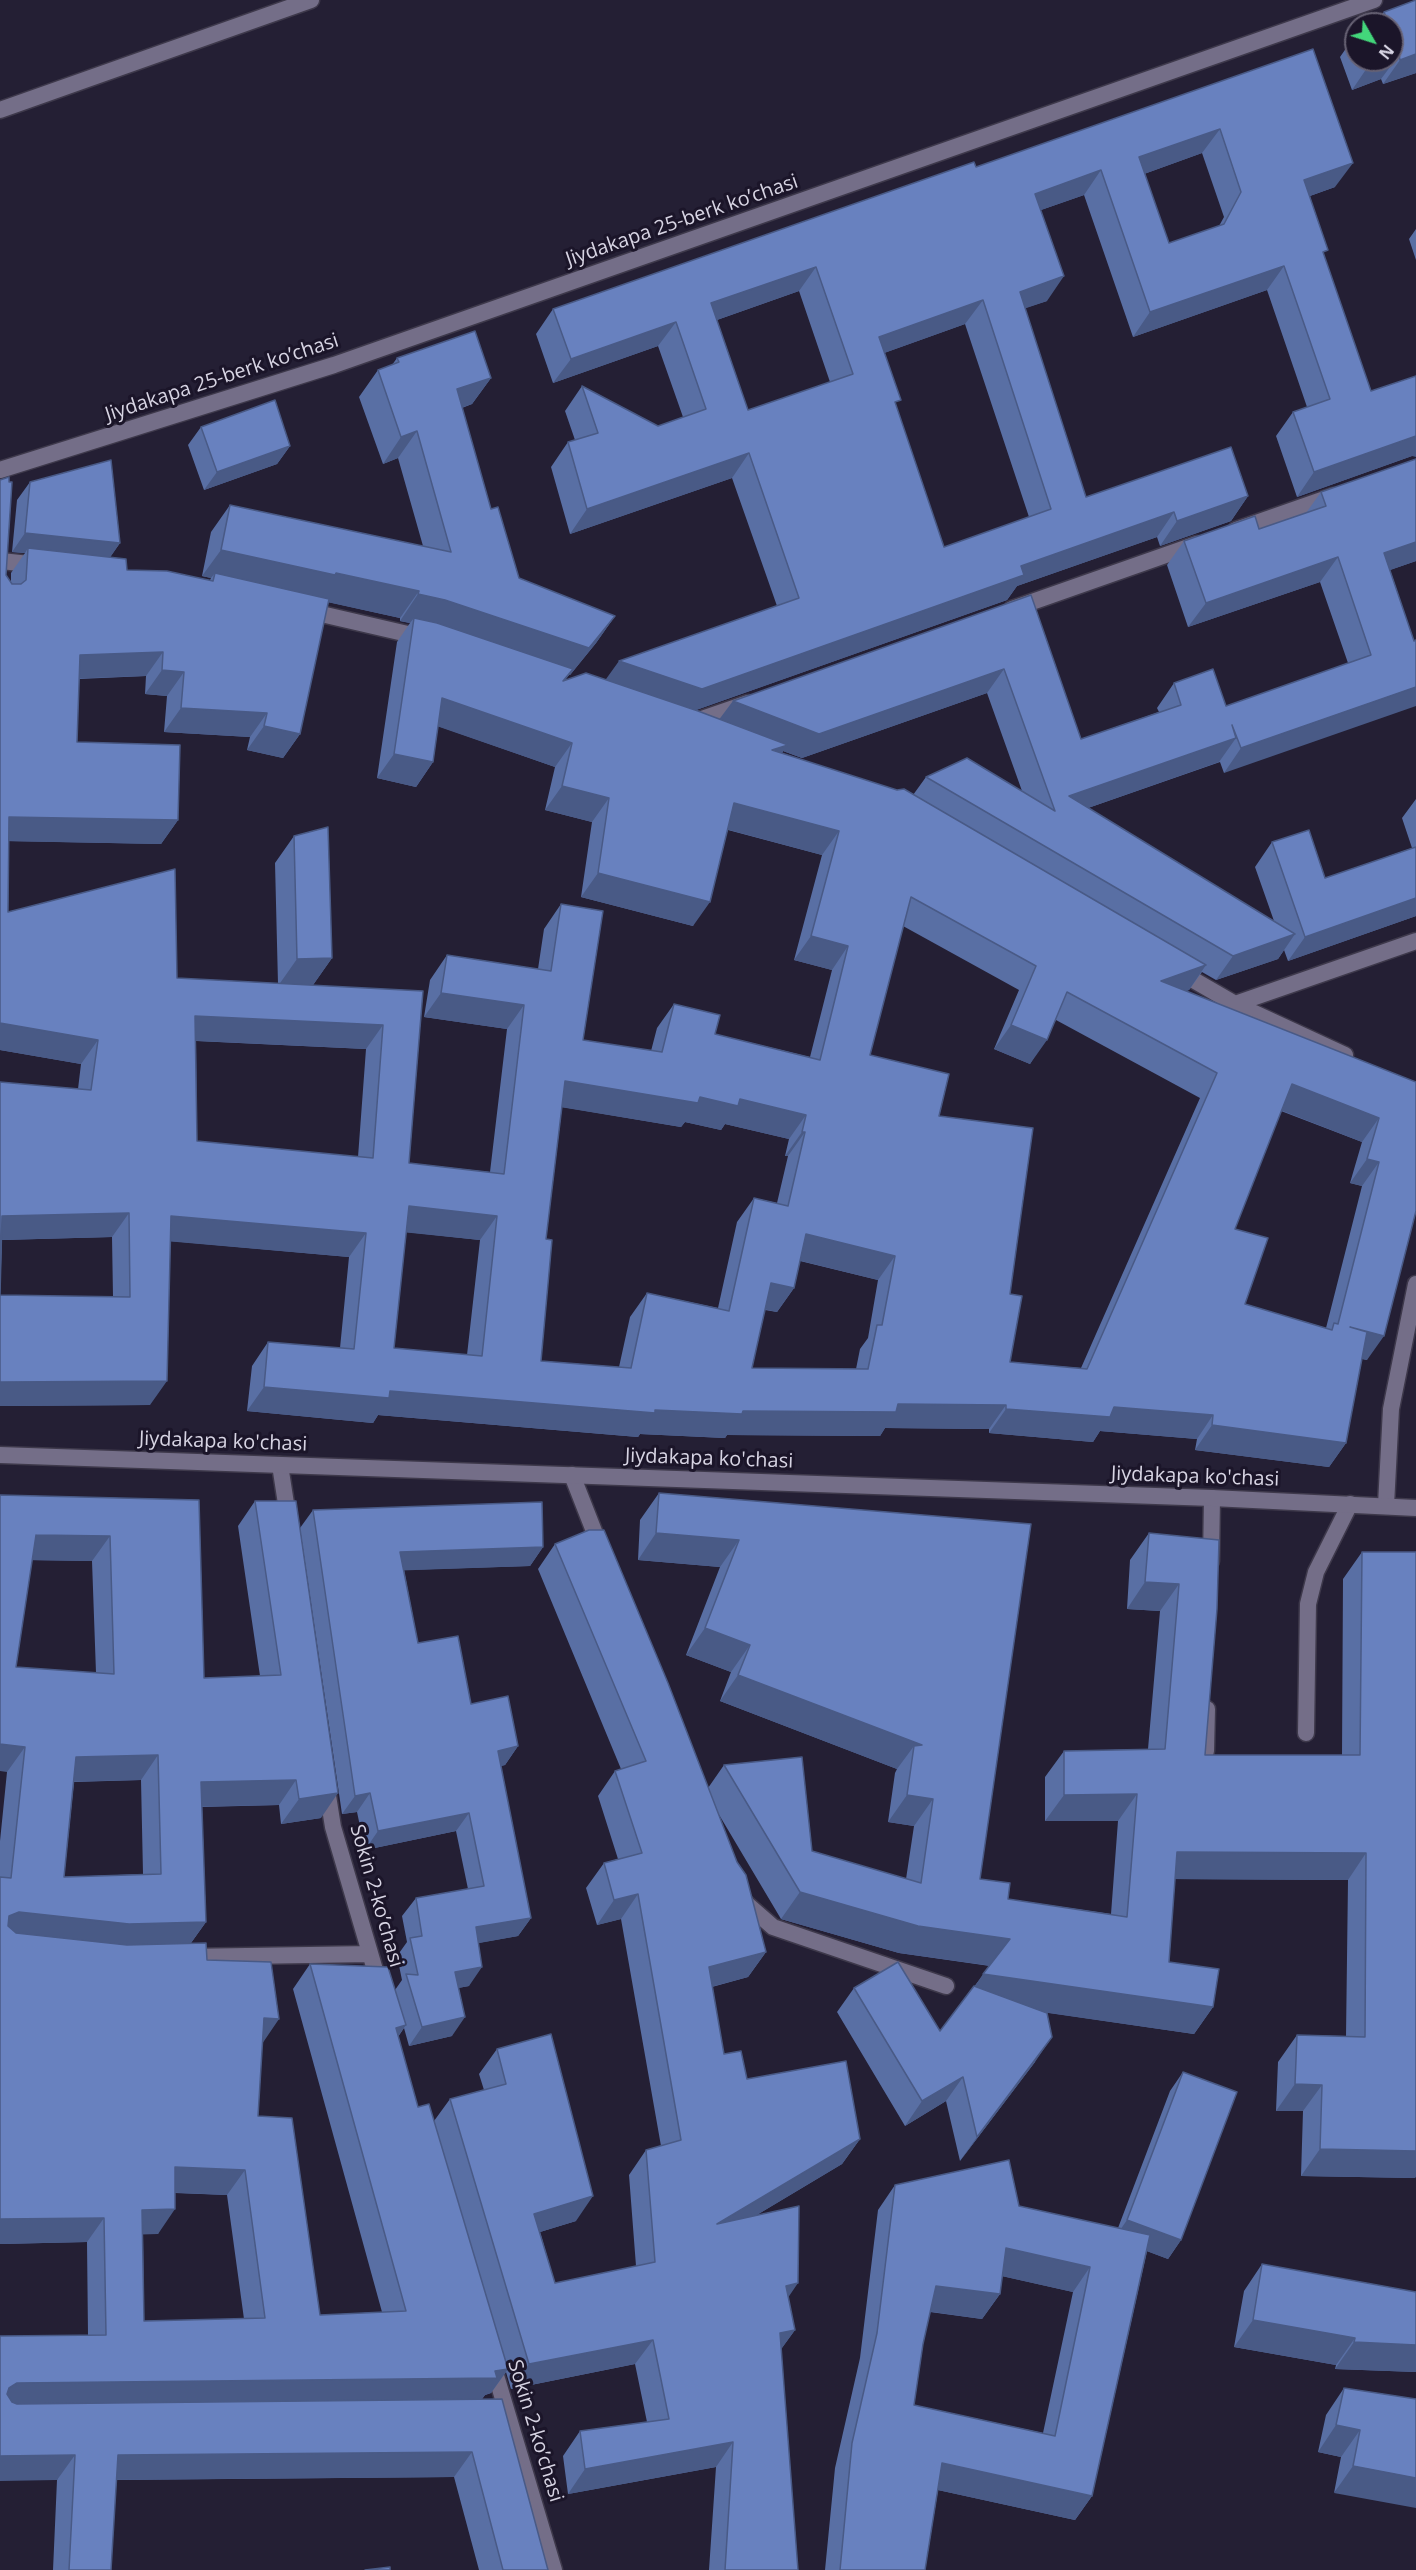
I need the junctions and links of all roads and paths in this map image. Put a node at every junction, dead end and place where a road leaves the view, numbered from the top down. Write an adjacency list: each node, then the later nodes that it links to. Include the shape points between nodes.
1 (311, 0): 3 (street)
2 (1374, 0): 4 (street, Jiydakapa 25-berk koʼchasi, via 334,365)
3 (0, 110)
4 (5, 468): 5 (street)
5 (7, 490)
6 (1348, 490): 11 (street)
7 (1, 555): 8 (street); 9 (street)
8 (58, 567)
9 (0, 580)
10 (286, 606): 12 (street)
11 (1000, 613)
12 (445, 644)
13 (764, 697): 14 (street, via 679,723)
14 (706, 733)
15 (1416, 941): 17 (street)
16 (1164, 963): 17 (street)
17 (1235, 1004): 18 (street)
18 (1365, 1064)
19 (1416, 1284): 25 (street, via 1391,1409)
20 (0, 1455): 21 (street, Jiydakapa ko'chasi)
21 (280, 1465): 22 (street, Jiydakapa ko'chasi); 27 (street)
22 (573, 1474): 23 (street, Jiydakapa ko'chasi); 28 (street)
23 (1212, 1498): 24 (street, Jiydakapa ko'chasi); 29 (street)
24 (1350, 1504): 25 (street, Jiydakapa ko'chasi); 31 (street, via 1316,1572 1308,1604)
25 (1386, 1505): 26 (street, Jiydakapa ko'chasi)
26 (1416, 1508)
27 (290, 1535)
28 (606, 1563)
29 (1210, 1579)
30 (1208, 1693): 32 (street)
31 (1306, 1733)
32 (1206, 1750)
33 (324, 1768): 35 (street, Sokin 2-koʼchasi, via 333,1827)
34 (729, 1883): 37 (street, via 744,1903 773,1927)
35 (370, 1954): 36 (street); 38 (street, Sokin 2-koʼchasi)
36 (170, 1958)
37 (946, 1986)
38 (384, 2000)
39 (487, 2344): 40 (street, Sokin 2-koʼchasi, via 501,2413)
40 (554, 2570)

